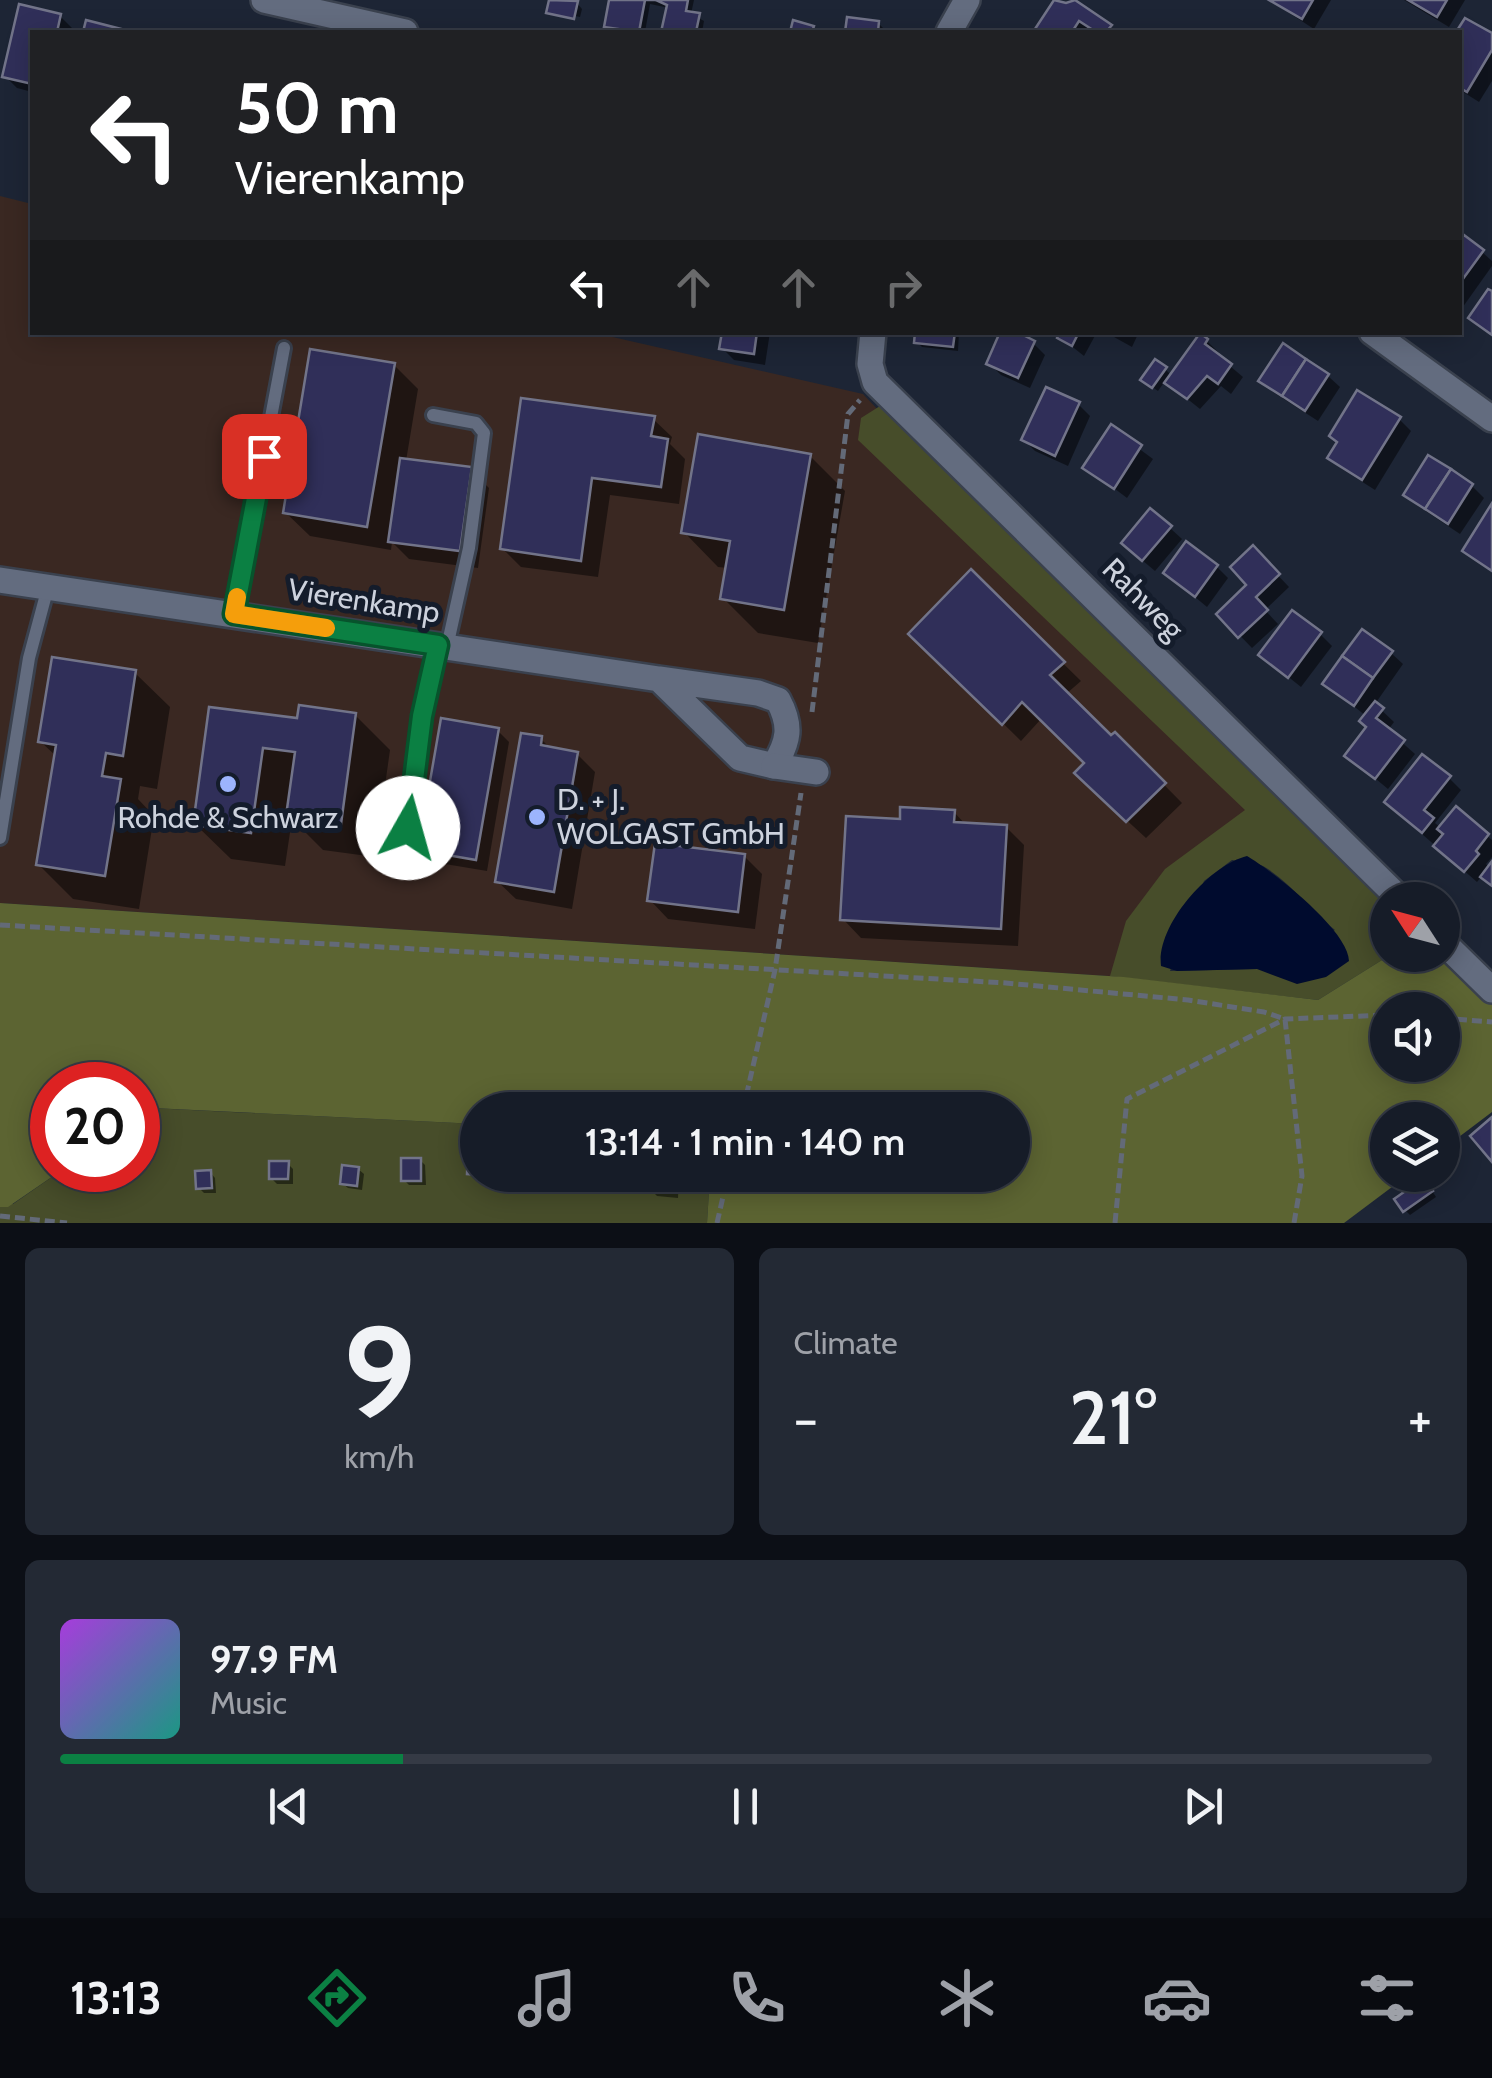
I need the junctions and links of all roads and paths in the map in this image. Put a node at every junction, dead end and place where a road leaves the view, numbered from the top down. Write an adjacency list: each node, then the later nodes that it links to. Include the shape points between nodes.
1 (264, 0): 3 (street)
2 (967, 0): 4 (street)
3 (396, 30)
4 (951, 30)
5 (873, 335): 8 (street)
6 (1376, 335): 10 (street)
7 (284, 348): 13 (lane)
8 (874, 382): 16 (path, via 848,414); 21 (street, Rahweg)
9 (434, 414): 14 (lane, via 476,423 484,433 469,548)
10 (1492, 418)
11 (0, 580): 12 (street, Vierenkamp)
12 (48, 587): 13 (street, Vierenkamp); 19 (lane, via 29,658)
13 (234, 614): 14 (street, Vierenkamp)
14 (443, 646): 15 (street, Vierenkamp); 20 (lane, via 422,716)
15 (658, 679): 17 (street, via 740,758); 17 (street, Vierenkamp, via 778,700 789,720)
16 (812, 712)
17 (774, 766): 18 (street)
18 (810, 771): 24 (path)
19 (0, 838)
20 (404, 865)
21 (1383, 882)
22 (0, 924): 24 (path)
23 (1460, 959): 25 (street)
24 (775, 970): 27 (path, via 1188,1000); 30 (path)
25 (1492, 990)
26 (1370, 1016): 27 (path)
27 (1285, 1019): 35 (path, via 1127,1099); 36 (path, via 1302,1176)
28 (1460, 1019): 29 (path)
29 (1492, 1022)
30 (747, 1092)
31 (724, 1192): 34 (path)
32 (0, 1216): 33 (path)
33 (66, 1223)
34 (717, 1223)
35 (1115, 1223)
36 (1294, 1223)

